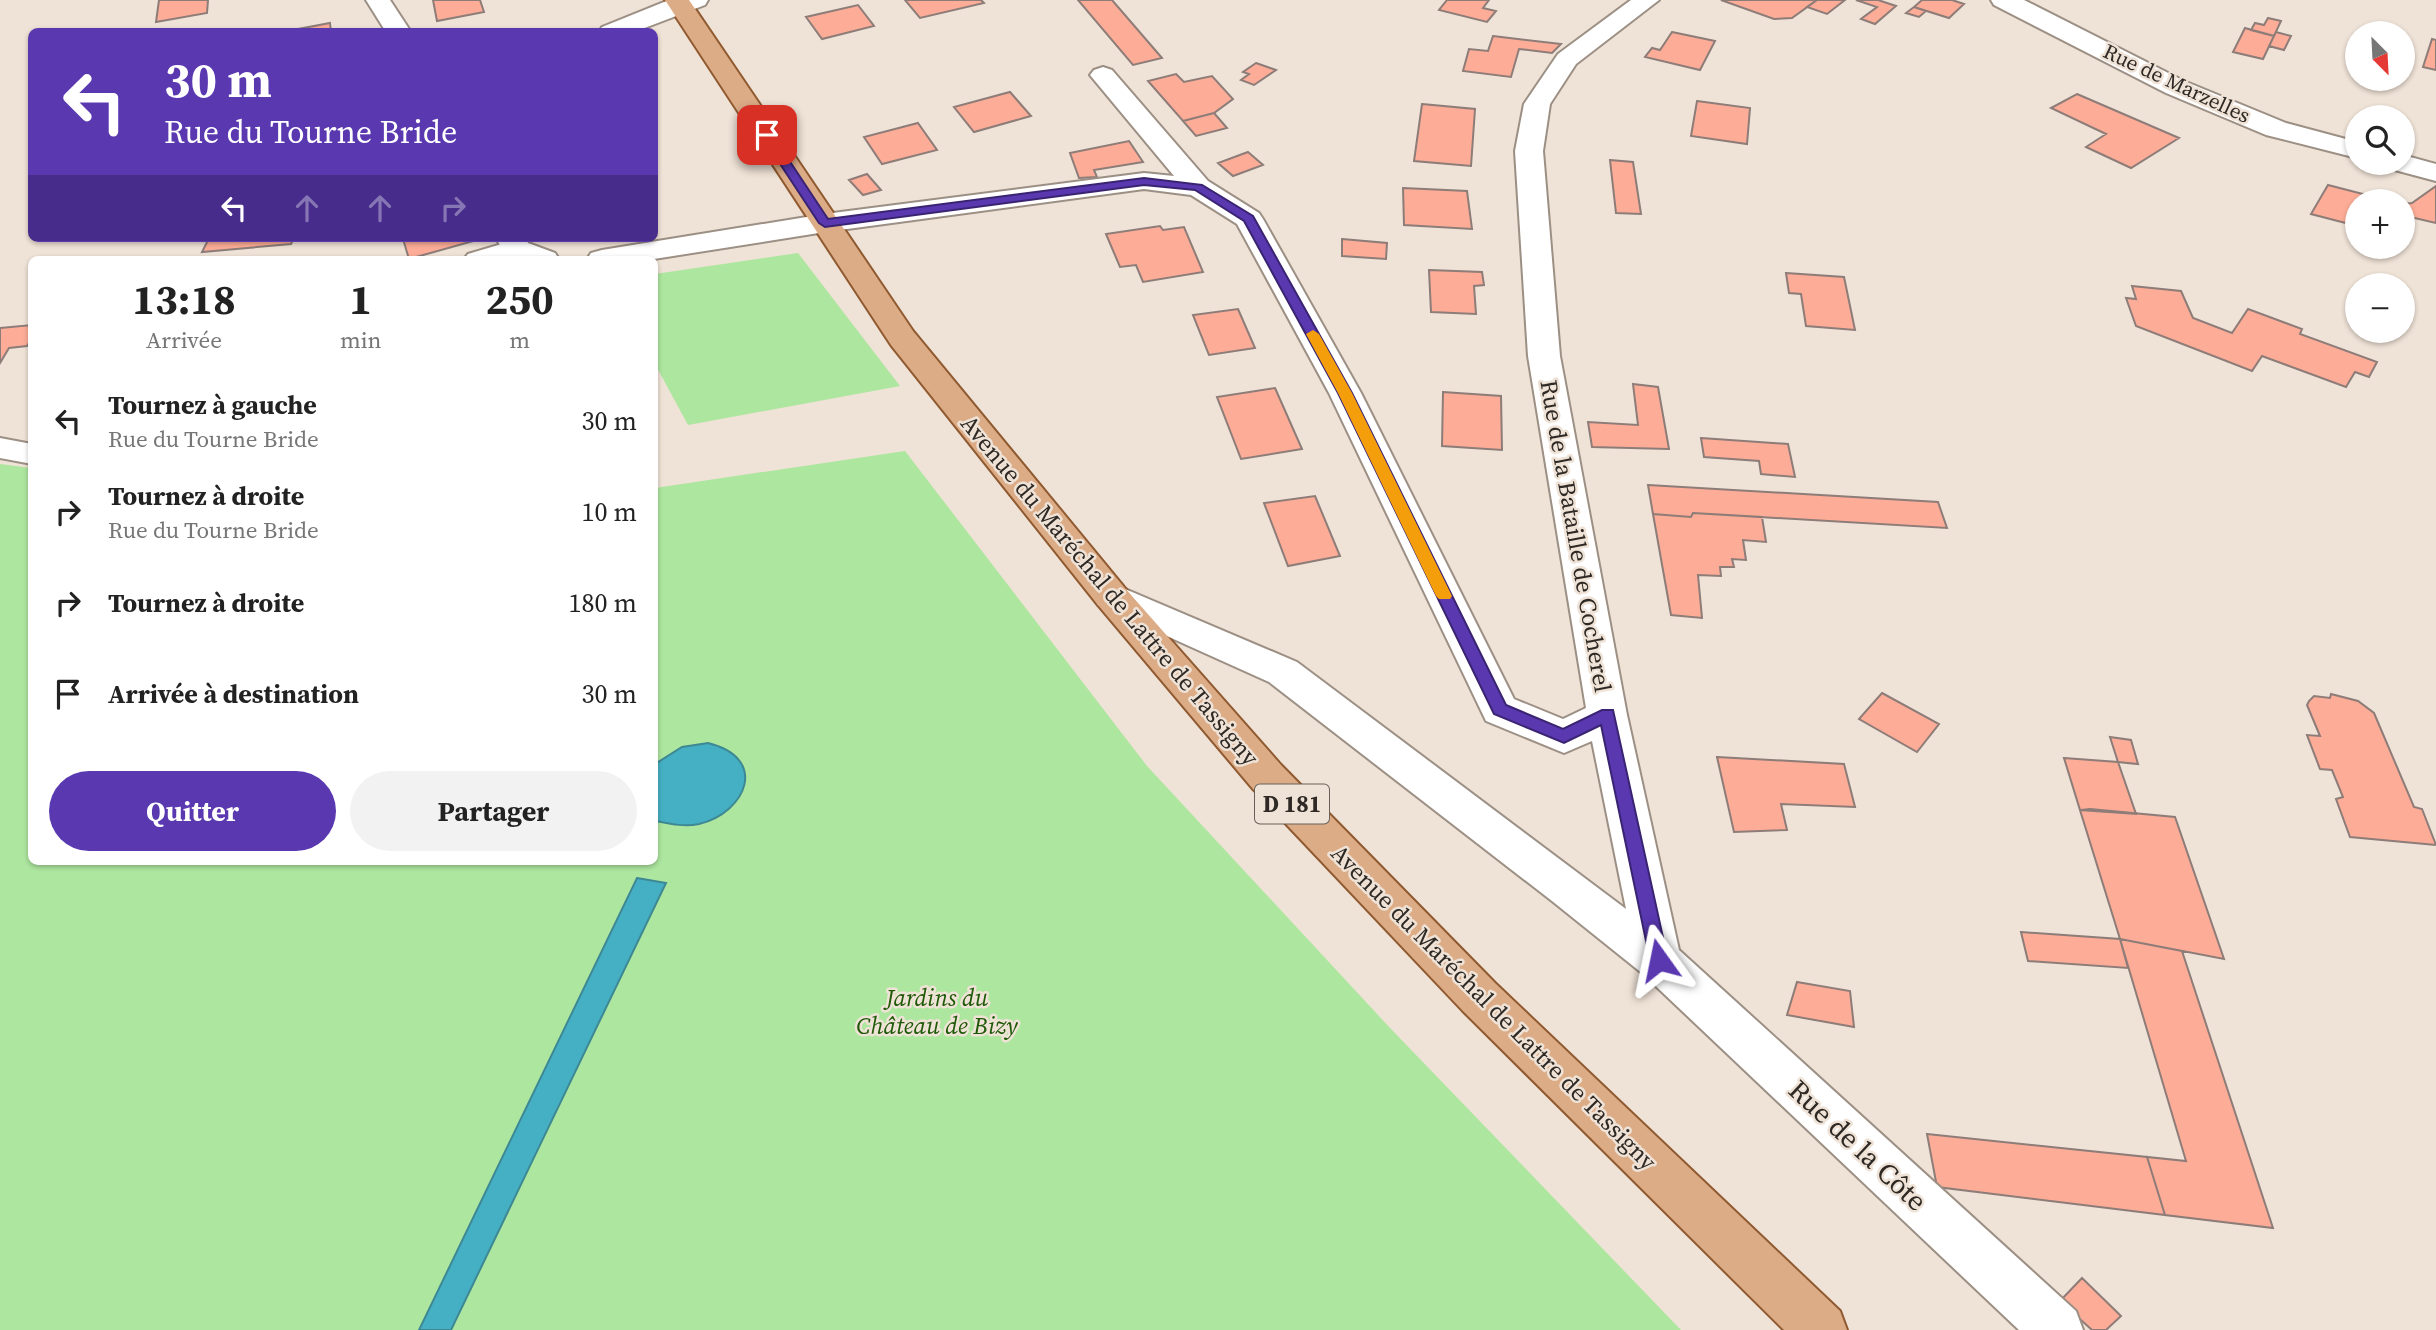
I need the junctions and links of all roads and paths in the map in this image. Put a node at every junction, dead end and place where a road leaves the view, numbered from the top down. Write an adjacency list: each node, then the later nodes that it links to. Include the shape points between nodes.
1 (378, 0): 5 (street)
2 (1647, 0): 20 (street, Rue de la Bataille de Cocherel, via 1567,59 1537,104 1529,152 1544,356)
3 (2003, 0): 8 (street, Rue de Marzelles, via 2188,92 2276,129)
4 (684, 1): 6 (street); 12 (main road, Avenue du Maréchal de Lattre de Tassigny / D 181)
5 (396, 28)
6 (620, 28)
7 (1103, 75): 11 (street)
8 (2345, 147)
9 (2415, 167): 10 (street)
10 (2436, 173)
11 (1198, 187): 12 (street, via 1144,181); 20 (street, via 1249,219 1345,393 1500,709 1564,737)
12 (825, 223): 16 (street); 19 (main road, Avenue du Maréchal de Lattre de Tassigny / D 181, via 902,338)
13 (513, 243): 14 (lane); 15 (street)
14 (484, 256)
15 (538, 256)
16 (621, 256)
17 (0, 448): 18 (lane)
18 (28, 453)
19 (1111, 596): 21 (street, via 1283,672); 22 (main road, Avenue du Maréchal de Lattre de Tassigny / D 181, via 1267,778 1479,997)
20 (1607, 715): 21 (street, Rue de la Bataille de Cocherel)
21 (1659, 960): 23 (street, Rue de la Côte)
22 (1821, 1330)
23 (2057, 1330)

